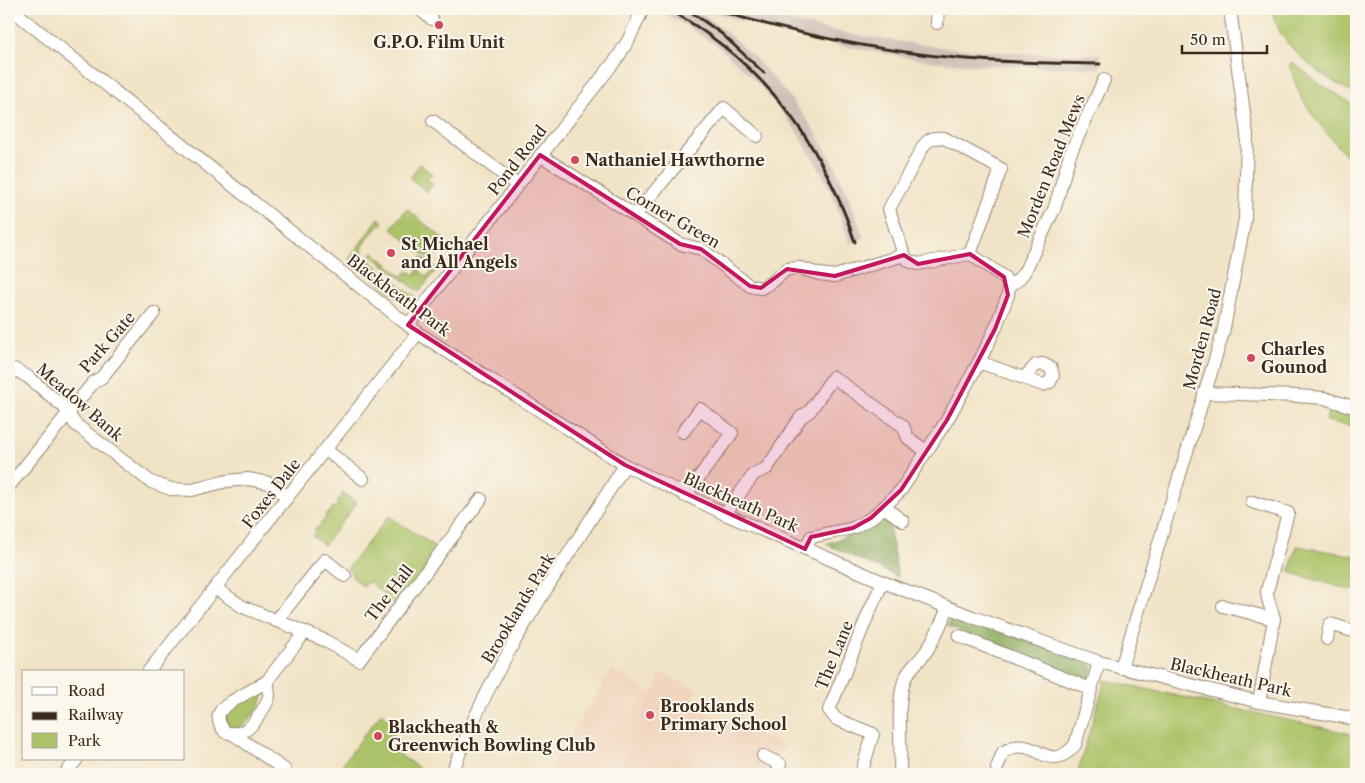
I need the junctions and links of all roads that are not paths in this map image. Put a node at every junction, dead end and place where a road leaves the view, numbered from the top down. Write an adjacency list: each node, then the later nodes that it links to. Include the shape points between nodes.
1 (11, 9): 18 (street, Blackheath Park)
2 (419, 9): 6 (street)
3 (938, 9): 7 (street)
4 (1230, 9): 22 (street, Morden Road, via 1247,135 1245,219 1223,333)
5 (642, 10): 11 (street, Pond Road, via 618,57)
6 (432, 19)
7 (937, 22)
8 (1104, 80): 16 (street, Morden Road Mews, via 1070,154 1056,207 1025,270)
9 (433, 120): 12 (street)
10 (757, 136): 13 (street, via 724,108)
11 (540, 155): 12 (street, Pond Road); 13 (street, Corner Green)
12 (517, 185): 18 (street, Pond Road)
13 (635, 216): 15 (street, Corner Green, via 680,244 701,249 750,286 760,288 787,270 800,268 835,276)
14 (970, 254): 15 (street, via 918,264); 15 (street, via 1001,169 944,138 936,137 924,145 889,209); 16 (street, via 1004,277)
15 (904, 255)
16 (1008, 286): 19 (street, Blackheath Park, via 995,329)
17 (154, 313): 24 (street, Park Gate)
18 (413, 329): 26 (street, Foxes Dale); 28 (street, Blackheath Park)
19 (978, 362): 21 (street); 27 (street, Blackheath Park)
20 (14, 369): 24 (street, Meadow Bank, via 28,377)
21 (1024, 378)
22 (1204, 393): 23 (street, via 1324,398); 51 (street, Morden Road)
23 (1356, 408)
24 (68, 414): 30 (street, Park Gate); 32 (street, Meadow Bank, via 75,424 151,482 171,490 192,490 248,479 269,484)
25 (683, 432): 31 (street, via 700,409 732,433)
26 (326, 450): 29 (street); 32 (street, Foxes Dale)
27 (926, 451): 35 (street, Blackheath Park, via 901,490); 36 (street, via 908,438 903,426 834,377 767,468 754,474)
28 (625, 465): 31 (street, Blackheath Park); 64 (street, Brooklands Park, via 512,646 483,701)
29 (363, 479)
30 (9, 486)
31 (685, 496): 36 (street, Blackheath Park)
32 (288, 498): 41 (street, Foxes Dale)
33 (481, 499): 46 (street, The Hall, via 359,660)
34 (1252, 502): 44 (street, via 1288,513 1267,591)
35 (884, 507): 37 (street); 38 (street, Blackheath Park, via 852,528 811,537)
36 (725, 514): 38 (street, Blackheath Park)
37 (903, 521)
38 (805, 549): 40 (street, Blackheath Park)
39 (345, 576): 45 (street, via 325,560)
40 (883, 582): 43 (street, Blackheath Park); 66 (street, The Lane, via 829,710 836,719 873,734)
41 (215, 588): 45 (street, The Hall, via 243,607); 52 (street, Foxes Dale)
42 (1223, 606): 44 (street)
43 (948, 608): 50 (street, Blackheath Park); 60 (street, via 935,638 905,679 900,714)
44 (1274, 619): 55 (street)
45 (276, 621): 46 (street, The Hall)
46 (305, 632): 53 (street)
47 (1356, 632): 49 (street, via 1330,624)
48 (959, 636): 54 (street)
49 (1327, 639)
50 (1100, 662): 51 (street, Blackheath Park); 54 (street)
51 (1120, 668): 55 (street, Blackheath Park)
52 (150, 670)
53 (267, 681): 57 (street, via 269,698 260,714 248,729); 57 (street, via 224,706 219,715 220,725 225,732)
54 (1091, 689): 61 (street, via 1075,745 1068,753 1054,757 1015,747 1003,752)
55 (1259, 702): 56 (street, Blackheath Park)
56 (1356, 719)
57 (233, 734): 62 (street)
58 (763, 756): 65 (street, via 780,764)
59 (76, 760): 63 (street)
60 (900, 767)
61 (997, 768)
62 (285, 770)
63 (65, 774)
64 (452, 774)
65 (777, 774)
66 (861, 774)

